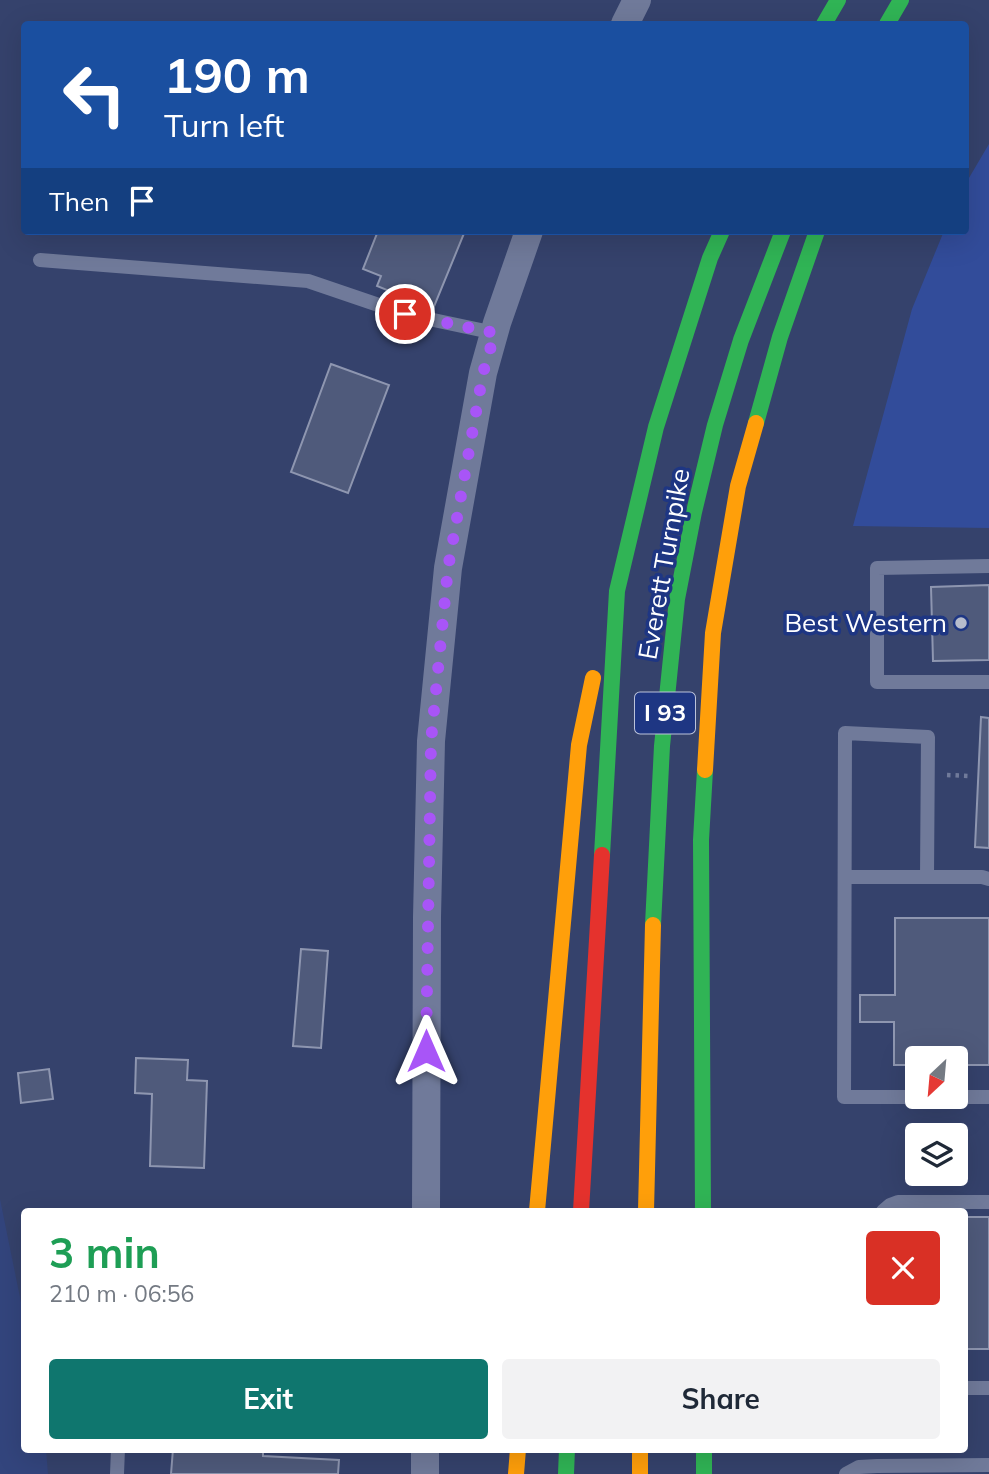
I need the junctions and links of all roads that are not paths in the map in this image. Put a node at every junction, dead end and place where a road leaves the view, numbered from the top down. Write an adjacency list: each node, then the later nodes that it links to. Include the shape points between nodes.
1 (637, 0): 4 (street)
2 (838, 0): 5 (highway)
3 (901, 0): 6 (highway)
4 (626, 21)
5 (826, 21)
6 (889, 21)
7 (528, 235): 12 (street)
8 (720, 235): 14 (highway, Everett Turnpike / I 93, via 656,427)
9 (781, 235): 26 (highway, Everett Turnpike / I 93, via 719,413 677,599 659,800)
10 (816, 235): 27 (highway, via 780,337 738,486 713,633 701,840)
11 (40, 260): 12 (lane, via 308,281 405,314)
12 (495, 333): 23 (street, via 483,373 448,568 431,741)
13 (989, 566): 15 (lane, via 877,568 877,682)
14 (617, 592): 24 (highway, via 579,745); 25 (highway, Everett Turnpike / I 93)
15 (989, 682)
16 (845, 877): 17 (lane); 17 (lane, via 845,733 928,737); 19 (lane, via 844,1097)
17 (927, 877): 18 (lane)
18 (989, 879)
19 (905, 1097)
20 (968, 1097): 21 (lane)
21 (989, 1097)
22 (989, 1202): 28 (lane, via 898,1202)
23 (426, 1208)
24 (537, 1208)
25 (581, 1208)
26 (646, 1208)
27 (703, 1208)
28 (886, 1208)
29 (968, 1388): 30 (lane)
30 (989, 1388)
31 (118, 1453): 38 (lane)
32 (425, 1453): 39 (street)
33 (518, 1453): 40 (highway)
34 (567, 1453): 41 (highway)
35 (640, 1453): 42 (highway)
36 (704, 1453): 43 (highway)
37 (989, 1465): 44 (lane, via 859,1467)
38 (117, 1474)
39 (425, 1474)
40 (516, 1474)
41 (566, 1474)
42 (640, 1474)
43 (704, 1474)
44 (846, 1474)

